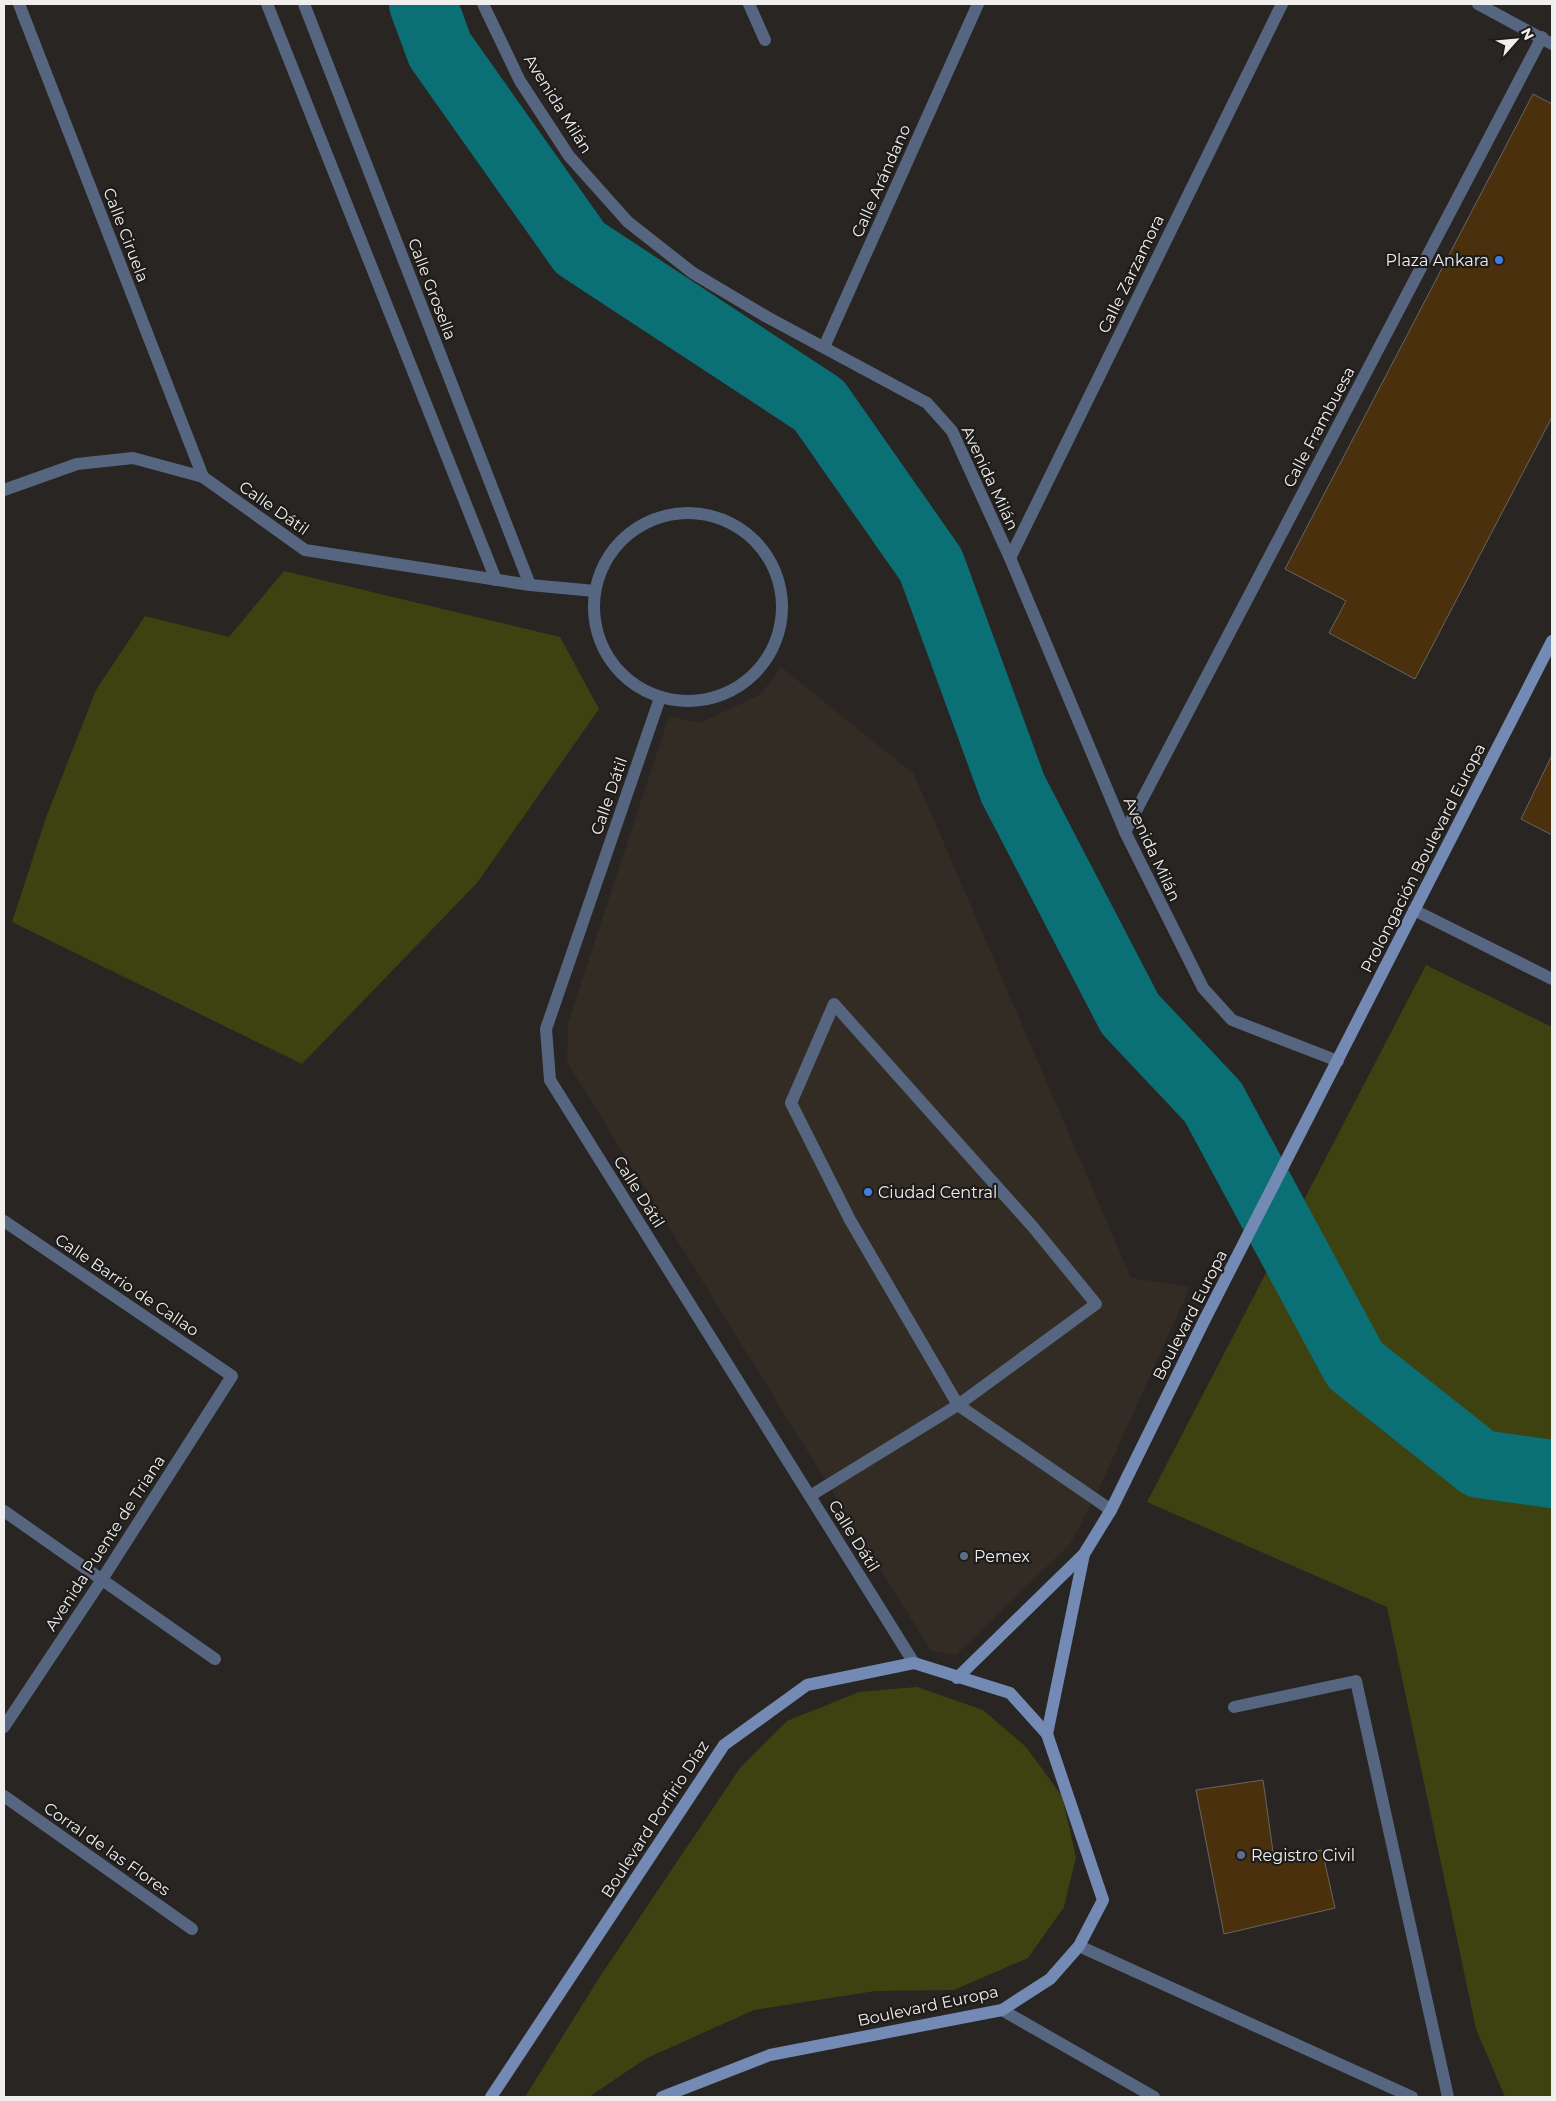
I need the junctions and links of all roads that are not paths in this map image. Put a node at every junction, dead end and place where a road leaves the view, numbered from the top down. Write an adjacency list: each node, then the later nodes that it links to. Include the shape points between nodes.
1 (19, 4): 14 (street, Calle Ciruela)
2 (267, 4): 17 (street)
3 (304, 4): 18 (street, Calle Grosella)
4 (483, 4): 13 (street, Avenida Milán, via 520,81 568,156 628,222 693,273)
5 (750, 4): 11 (street)
6 (978, 4): 10 (street, Calle Arándano)
7 (988, 4): 10 (street, Calle Arándano)
8 (1282, 4): 16 (street, Calle Zarzamora)
9 (1478, 4): 12 (street)
10 (968, 29): 13 (street, Calle Arándano)
11 (765, 40)
12 (1547, 41): 22 (street, Calle Frambuesa)
13 (824, 347): 16 (street, Avenida Milán, via 927,403 952,431)
14 (203, 477): 15 (street, Calle Dátil, via 133,458 77,464); 17 (street, Calle Dátil, via 305,550)
15 (4, 490)
16 (1010, 558): 22 (street, Avenida Milán)
17 (496, 580): 18 (street, Calle Dátil)
18 (530, 585): 19 (street, Calle Dátil)
19 (595, 591): 21 (street, via 594,618 601,645 615,668 636,686); 21 (street, via 606,560 626,535 655,518 687,512 719,518 748,533 769,558 781,589 782,613 772,653 752,678 724,696 692,702)
20 (1552, 642): 23 (main road, Prolongación Boulevard Europa)
21 (660, 698): 30 (street, Calle Dátil, via 546,1030 550,1080)
22 (1124, 832): 25 (street, Avenida Milán, via 1203,988 1232,1020)
23 (1414, 910): 24 (street); 25 (main road, Prolongación Boulevard Europa)
24 (1552, 978)
25 (1338, 1061): 26 (main road, Prolongación Boulevard Europa)
26 (1324, 1090): 31 (main road, Boulevard Europa, via 1204,1320)
27 (4, 1221): 28 (street, Calle Barrio de Callao)
28 (232, 1376): 34 (street, Avenida Puente de Triana)
29 (958, 1405): 29 (street, via 1096,1304 1007,1198 834,1004 791,1103 850,1220); 30 (street); 31 (street)
30 (810, 1496): 36 (street, Calle Dátil)
31 (1111, 1510): 33 (main road, Boulevard Europa)
32 (4, 1511): 34 (street)
33 (1084, 1554): 37 (main road, Boulevard Europa); 40 (main road, Boulevard Europa)
34 (101, 1581): 35 (street); 39 (street, Avenida Puente de Triana)
35 (215, 1659)
36 (914, 1663): 37 (main road); 46 (main road, Boulevard Porfirio Díaz, via 807,1685 724,1745)
37 (957, 1678): 40 (main road, Boulevard Europa, via 1010,1694)
38 (1234, 1707): 50 (street, via 1356,1681)
39 (4, 1727)
40 (1047, 1734): 43 (main road, Boulevard Europa, via 1103,1900)
41 (4, 1796): 42 (street, Corral de las Flores)
42 (192, 1928)
43 (1080, 1946): 44 (main road, Boulevard Europa, via 1050,1979); 49 (street)
44 (1002, 2010): 45 (street); 47 (main road, Boulevard Europa, via 770,2055)
45 (1131, 2092): 48 (street)
46 (491, 2097)
47 (662, 2097)
48 (1154, 2097)
49 (1412, 2097)
50 (1448, 2097)

